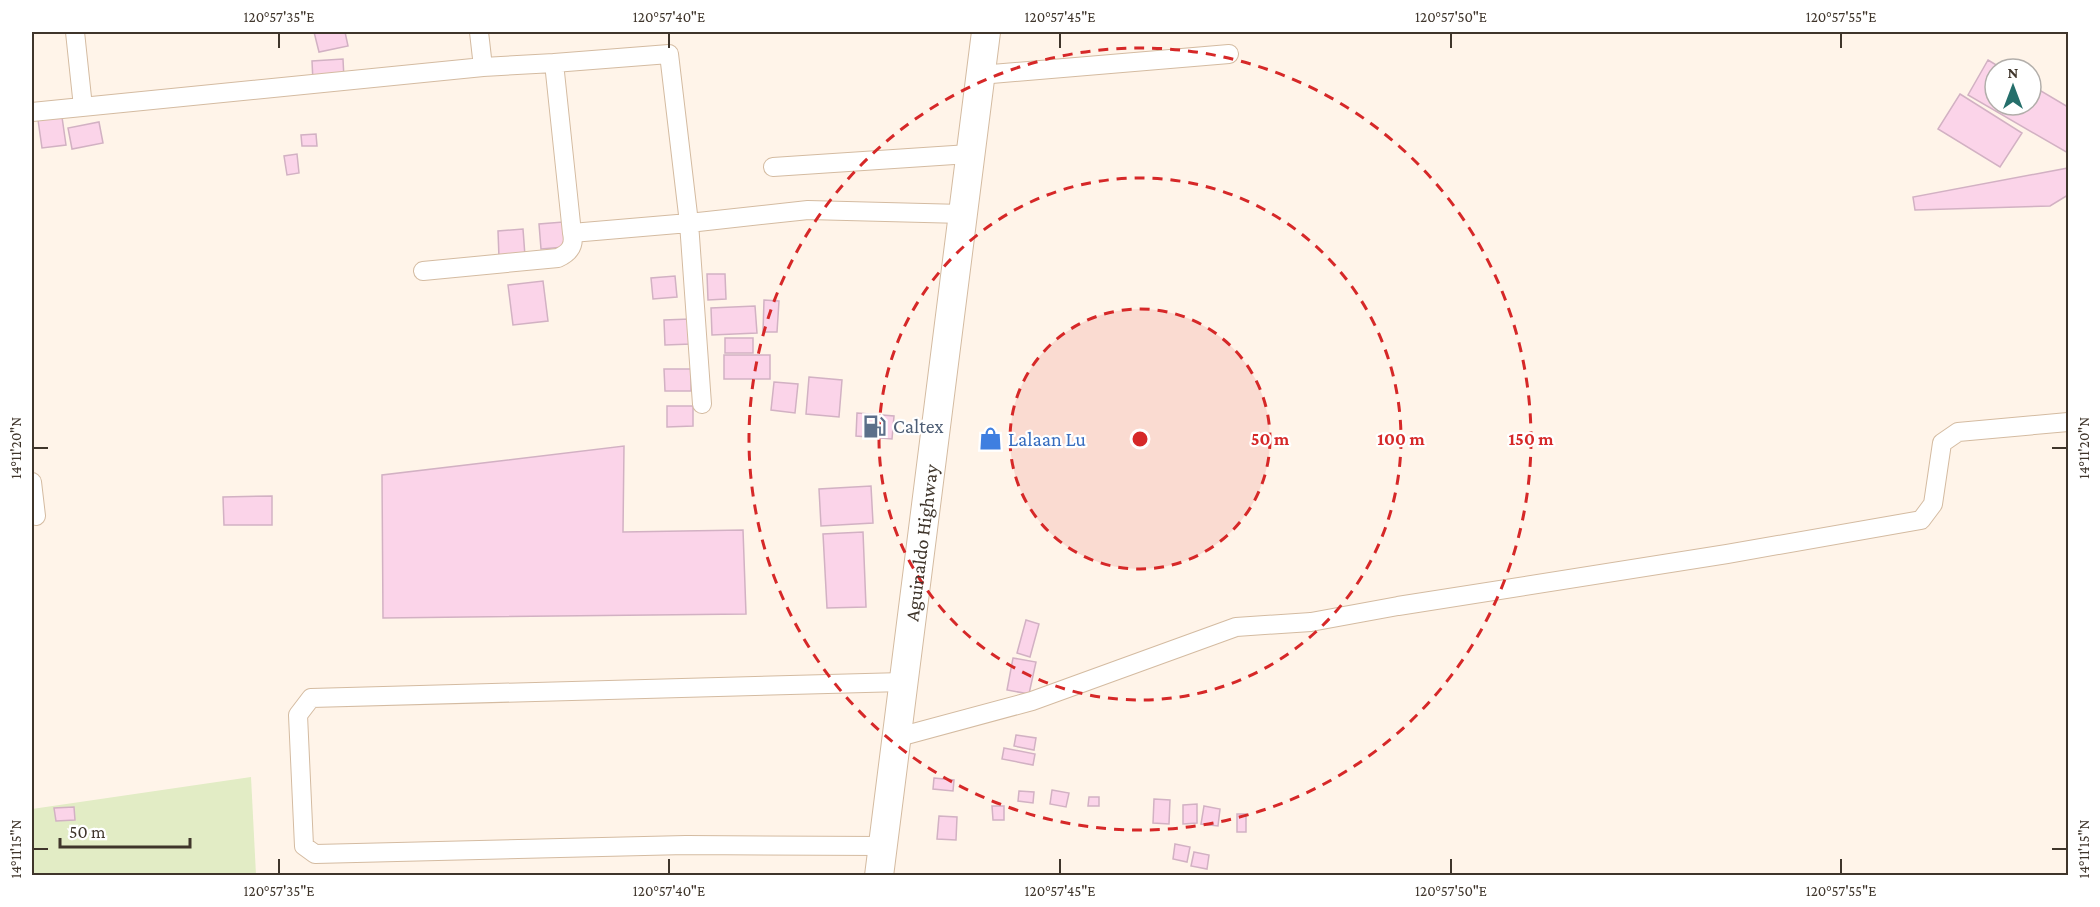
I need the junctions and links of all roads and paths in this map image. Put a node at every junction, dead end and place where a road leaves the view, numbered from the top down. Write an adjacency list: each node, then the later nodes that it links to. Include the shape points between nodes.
1 (75, 32): 8 (street)
2 (479, 32): 6 (street)
3 (986, 32): 7 (main road, Aguinaldo Highway)
4 (1228, 54): 7 (street)
5 (554, 63): 6 (street); 13 (street, via 669,54); 14 (street)
6 (483, 67): 8 (street)
7 (980, 75): 10 (main road, Aguinaldo Highway)
8 (83, 107): 9 (street)
9 (32, 112)
10 (969, 154): 11 (street); 12 (main road, Aguinaldo Highway)
11 (773, 167)
12 (963, 214): 13 (street, via 808,210); 20 (main road, Aguinaldo Highway)
13 (689, 223): 14 (street); 16 (street)
14 (572, 233): 15 (street, via 570,250 558,258)
15 (423, 271)
16 (702, 404)
17 (2068, 422): 21 (street, via 1958,432 1942,443 1933,504 1921,520 1311,622 1236,627 1032,701)
18 (32, 482): 19 (street)
19 (36, 516)
20 (903, 682): 21 (main road, Aguinaldo Highway); 22 (street, via 311,698 297,715 304,846 315,854 686,845)
21 (895, 738): 22 (main road, Aguinaldo Highway)
22 (882, 846): 23 (main road, Aguinaldo Highway)
23 (879, 876)

